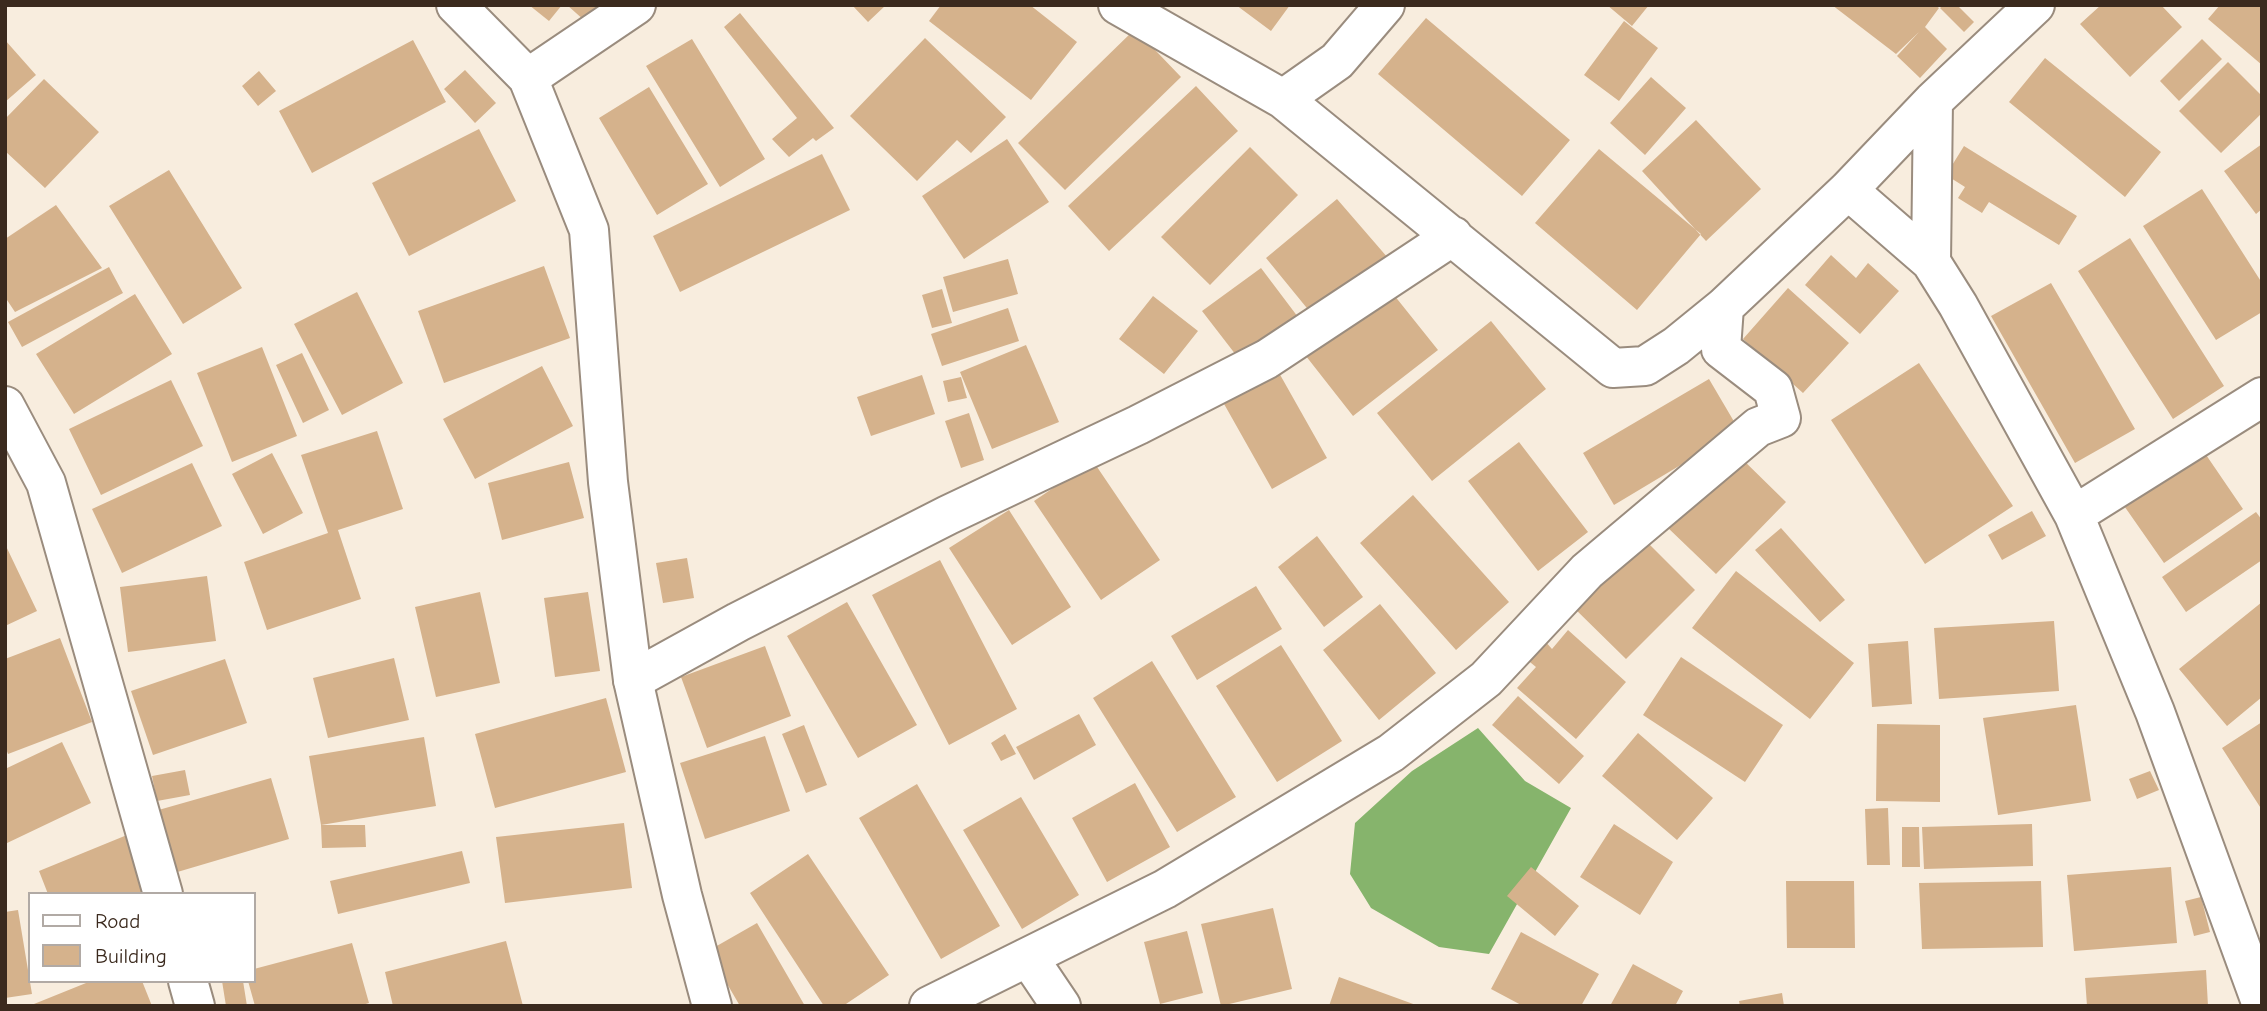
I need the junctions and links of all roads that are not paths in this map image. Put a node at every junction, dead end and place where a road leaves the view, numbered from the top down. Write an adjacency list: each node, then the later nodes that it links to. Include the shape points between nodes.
1 (456, 5): 6 (street)
2 (635, 5): 6 (street)
3 (1118, 5): 7 (street)
4 (1385, 5): 7 (street, via 1337,61)
5 (2035, 5): 8 (street)
6 (528, 78): 16 (street, via 589,230 608,482)
7 (1283, 99): 10 (street)
8 (1933, 101): 9 (street); 11 (street)
9 (1848, 190): 11 (street); 12 (street)
10 (1453, 236): 12 (street, via 1613,368 1645,366); 16 (street, via 1267,359 948,515)
11 (1931, 262): 15 (street)
12 (1724, 307): 18 (street, via 1721,349 1773,389 1781,418 1758,427 1587,570 1486,679 1391,753 1165,889)
13 (2262, 397): 15 (street)
14 (5, 407): 17 (street, via 46,483)
15 (2074, 515): 20 (street, via 2155,712)
16 (633, 680): 22 (street)
17 (162, 892)
18 (1028, 957): 23 (street); 24 (street)
19 (189, 983): 21 (street)
20 (2262, 1003)
21 (195, 1006)
22 (712, 1006)
23 (929, 1006)
24 (1061, 1006)

